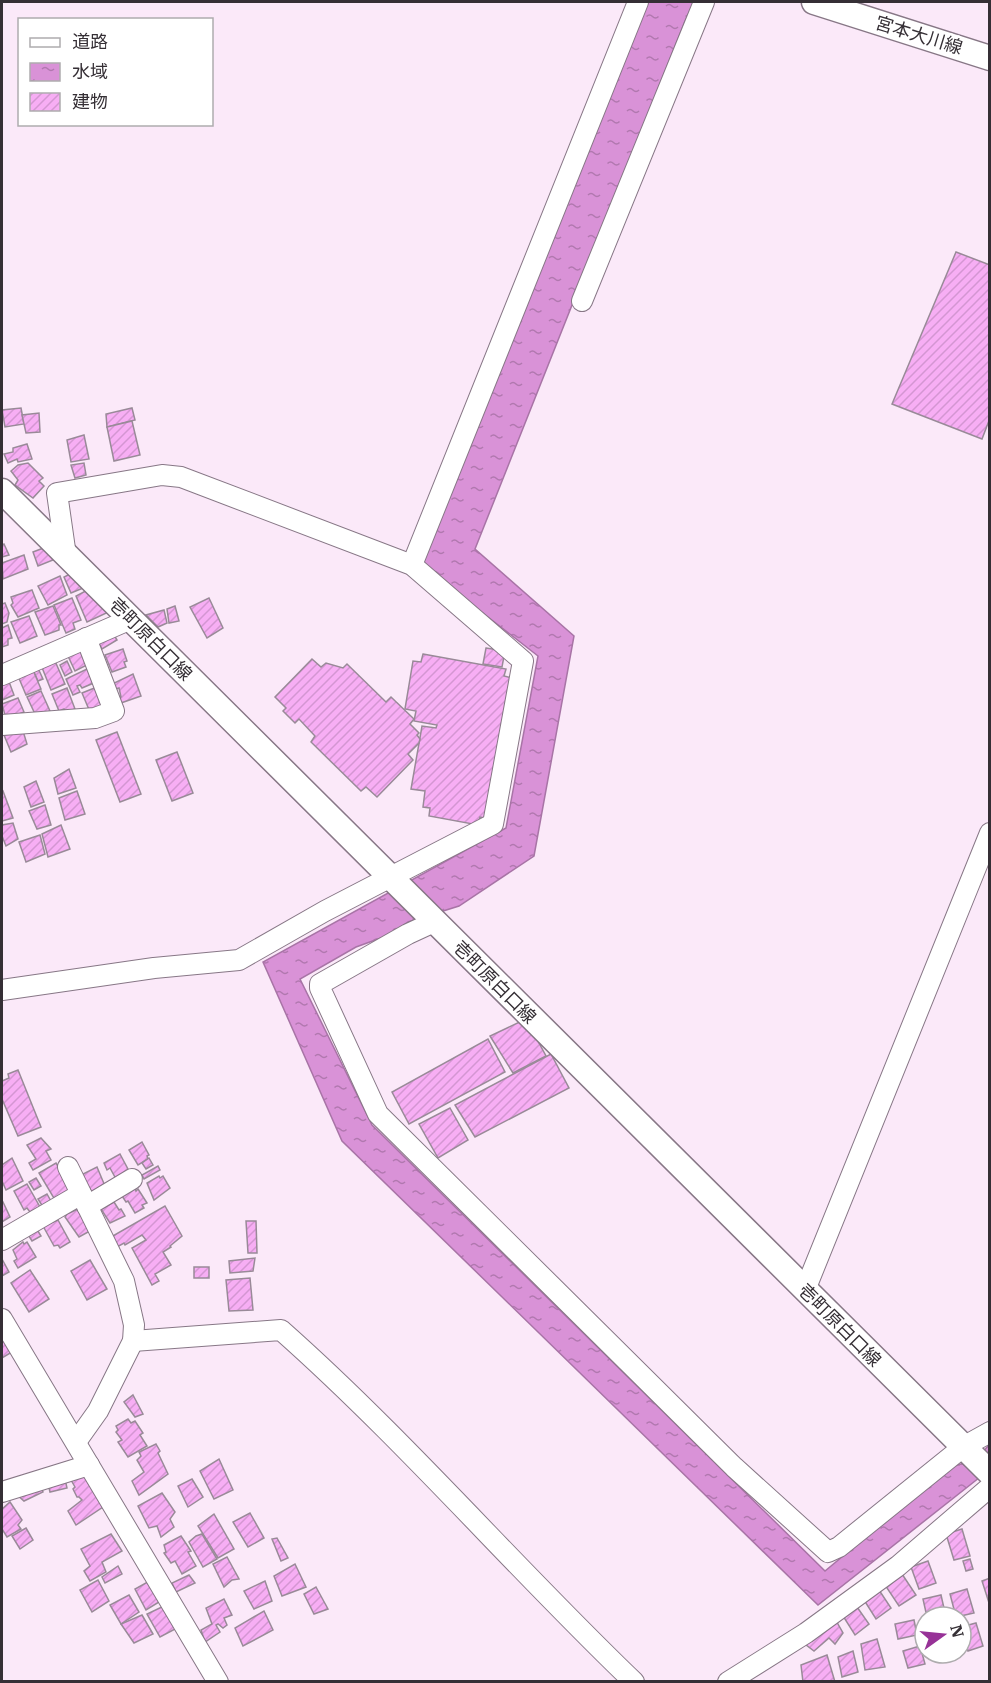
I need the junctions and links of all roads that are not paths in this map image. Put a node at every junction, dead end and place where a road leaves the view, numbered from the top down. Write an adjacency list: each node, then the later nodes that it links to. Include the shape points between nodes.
1 (638, 2): 8 (street)
2 (704, 2): 5 (street)
3 (814, 2): 4 (main road, 宮本大川線)
4 (990, 58)
5 (582, 301)
6 (2, 491): 7 (main road, 壱町原白口線)
7 (66, 556): 8 (street, via 57,493 162,475 181,477); 9 (main road, 壱町原白口線)
8 (412, 565): 14 (street, via 523,661 493,824)
9 (132, 619): 10 (street); 14 (main road, 壱町原白口線)
10 (86, 639): 11 (street); 12 (street, via 114,711 95,718)
11 (2, 675)
12 (2, 725)
13 (990, 833): 21 (street)
14 (394, 881): 15 (main road, 壱町原白口線); 16 (street, via 325,912 239,960)
15 (432, 919): 21 (main road, 壱町原白口線); 26 (street, via 320,984 320,988 378,1114 600,1335 734,1467 828,1552)
16 (2, 990)
17 (68, 1167): 19 (street)
18 (132, 1179): 19 (street)
19 (84, 1200): 20 (street); 23 (street, via 124,1281 134,1325)
20 (2, 1240)
21 (805, 1290): 26 (main road, 壱町原白口線)
22 (2, 1319): 25 (street)
23 (133, 1341): 25 (street, via 98,1411); 32 (street, via 280,1330 336,1379)
24 (990, 1432): 26 (street)
25 (75, 1442): 27 (street)
26 (967, 1450): 28 (main road, 壱町原白口線)
27 (89, 1465): 30 (street); 31 (street)
28 (990, 1473)
29 (990, 1486): 33 (street, via 898,1566 806,1633)
30 (2, 1492)
31 (218, 1682)
32 (634, 1682)
33 (728, 1682)

